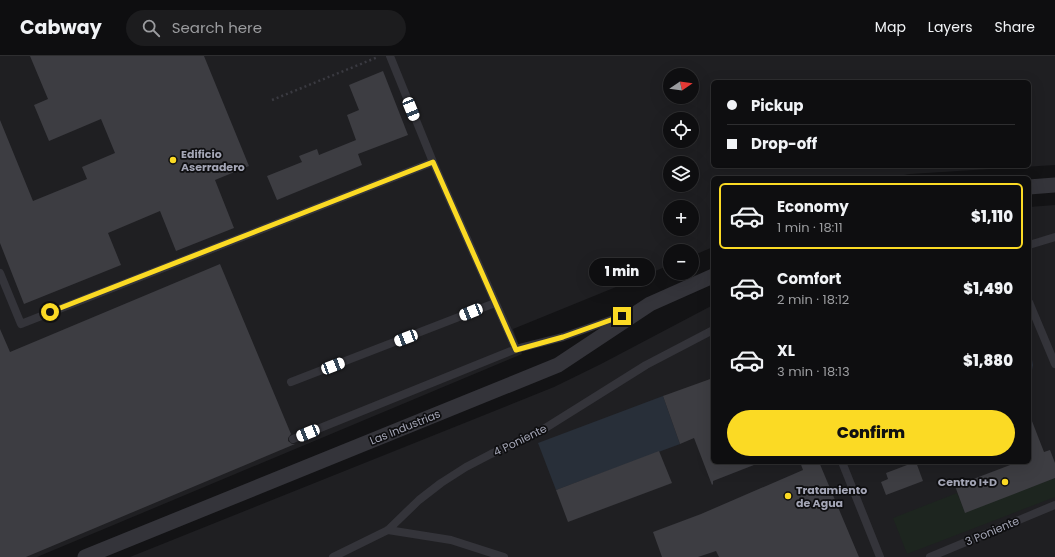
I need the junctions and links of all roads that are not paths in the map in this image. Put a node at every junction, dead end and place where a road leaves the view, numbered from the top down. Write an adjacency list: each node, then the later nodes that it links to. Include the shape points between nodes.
1 (390, 56): 2 (lane)
2 (433, 162): 7 (lane, via 21,324); 9 (lane)
3 (1055, 185): 4 (street)
4 (1031, 187)
5 (1055, 238): 6 (lane)
6 (1031, 244)
7 (0, 273)
8 (711, 277): 10 (street, Las Industrias)
9 (495, 303): 13 (lane); 15 (lane)
10 (650, 304): 13 (lane, via 592,328); 20 (street, Las Industrias, via 558,364)
11 (1031, 307): 14 (lane)
12 (711, 331): 19 (lane, 4 Poniente, via 646,365 539,432 466,467 419,500)
13 (516, 350): 16 (lane)
14 (1055, 364)
15 (291, 382)
16 (293, 439)
17 (843, 464): 23 (lane)
18 (1055, 505): 24 (lane, 3 Poniente)
19 (388, 530): 21 (lane, 4 Poniente); 22 (lane, via 451,540)
20 (85, 557)
21 (335, 557)
22 (504, 557)
23 (880, 557)
24 (930, 557)

